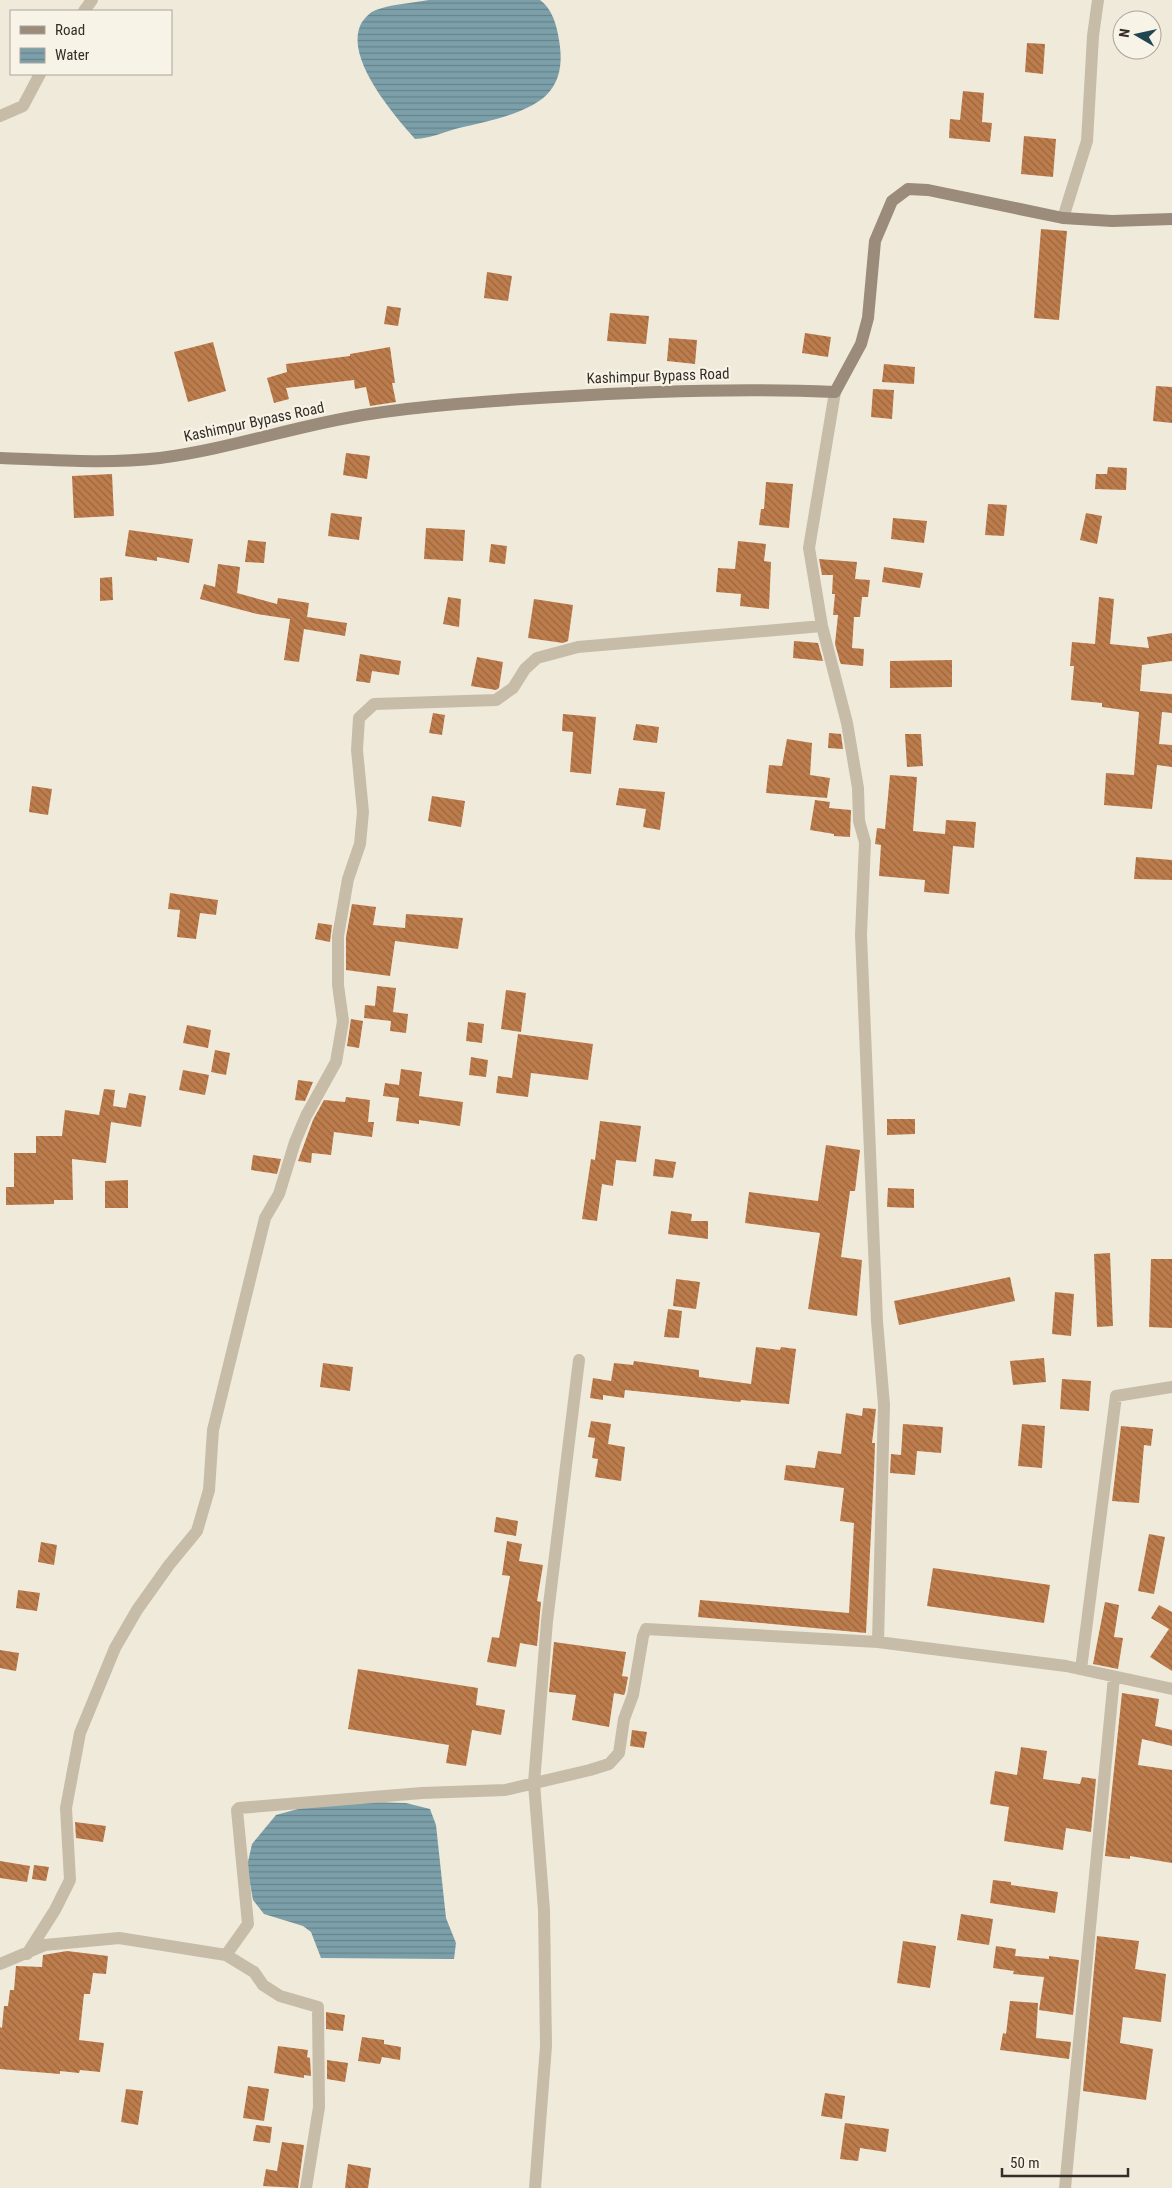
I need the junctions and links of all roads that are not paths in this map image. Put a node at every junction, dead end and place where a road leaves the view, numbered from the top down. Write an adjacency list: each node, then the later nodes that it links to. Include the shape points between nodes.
1 (1098, 0): 4 (street, via 1087,141)
2 (39, 75): 3 (street, via 23,106)
3 (0, 116)
4 (1063, 218): 5 (main road, via 1112,221); 6 (main road, via 928,190 908,189 892,201 875,241 866,326)
5 (1172, 219)
6 (835, 392): 7 (main road, Kashimpur Bypass Road, via 756,388 640,391 452,404 361,416 159,458 81,461); 8 (street, via 809,548)
7 (0, 458)
8 (822, 626): 11 (street, via 847,723 858,788 859,821 865,842 861,934 877,1320 884,1405); 16 (street, via 578,647 538,658 525,669 513,688 496,700 374,704 359,718 357,750 363,812 360,844 348,879 338,936 338,985 344,1021 336,1062 302,1124 279,1194 265,1218 213,1430 209,1490 197,1531 132,1618 115,1648 80,1733 66,1808 70,1880)
9 (580, 1360): 15 (street, via 547,1621)
10 (1172, 1388): 12 (street, via 1116,1396)
11 (878, 1642): 12 (street); 15 (street, via 646,1629 633,1695 624,1719 619,1754 609,1764)
12 (1081, 1669): 13 (street)
13 (1114, 1677): 14 (street); 21 (street)
14 (1172, 1689)
15 (534, 1783): 17 (street, via 505,1790 422,1793 239,1808 248,1924); 20 (street, via 544,1910 546,2046)
16 (27, 1954): 17 (street, via 45,1945 119,1938); 18 (street)
17 (226, 1955): 19 (street, via 254,1972 263,1985 280,1996 318,2007 319,2107)
18 (0, 1964)
19 (306, 2188)
20 (535, 2188)
21 (1066, 2188)

